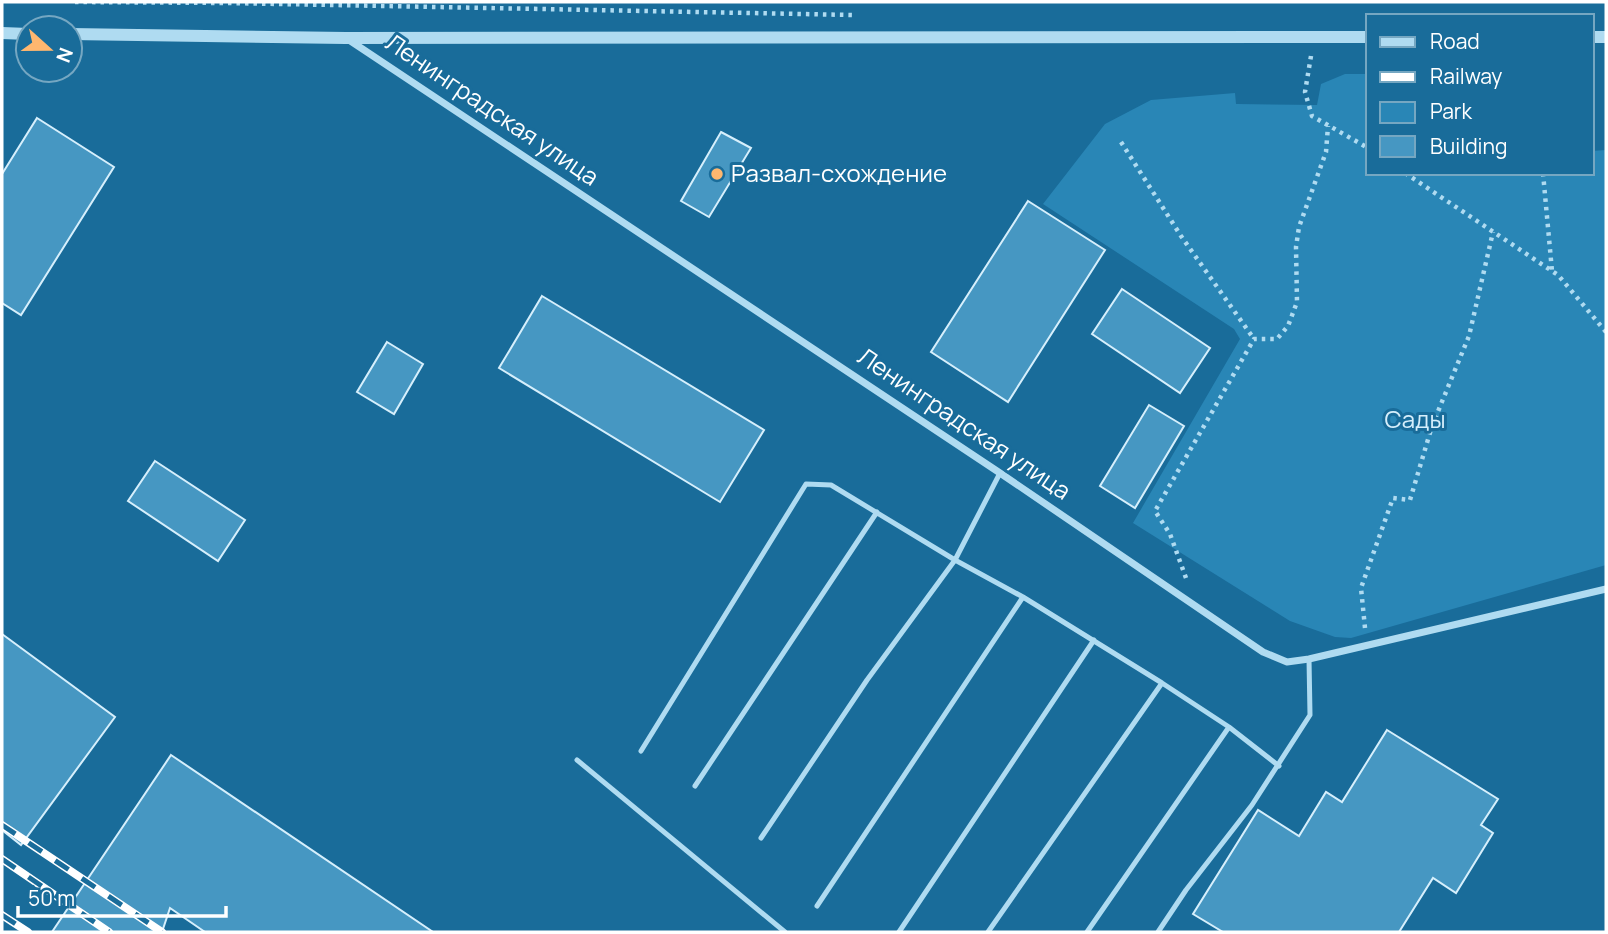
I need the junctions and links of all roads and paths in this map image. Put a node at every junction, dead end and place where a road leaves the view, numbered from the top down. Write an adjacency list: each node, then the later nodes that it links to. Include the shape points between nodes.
1 (75, 2): 2 (path)
2 (862, 15)
3 (84, 34): 6 (street, Ленинградская улица)
4 (1314, 37): 5 (street, Ленинградская улица); 6 (street, Ленинградская улица); 7 (path, via 1305,92 1312,116)
5 (1366, 37)
6 (345, 38): 16 (street, Ленинградская улица)
7 (1328, 126): 9 (path); 15 (path, via 1326,152 1299,227 1297,302 1278,339)
8 (1121, 142): 15 (path)
9 (1366, 147)
10 (1408, 175): 12 (path)
11 (1543, 175): 13 (path)
12 (1493, 232): 13 (path); 23 (path, via 1469,337 1432,426 1410,500 1394,498 1361,588)
13 (1552, 272): 14 (path)
14 (1606, 332)
15 (1254, 339): 21 (path, via 1154,511 1170,534)
16 (1000, 473): 18 (lane); 21 (street, Ленинградская улица)
17 (877, 512): 18 (lane); 27 (lane, via 831,485 806,484); 30 (lane)
18 (955, 560): 20 (lane); 31 (lane)
19 (1606, 589): 23 (street, Ленинградская улица)
20 (1023, 597): 22 (lane); 32 (lane)
21 (1198, 608): 24 (street, Ленинградская улица, via 1263,652 1287,662)
22 (1094, 640): 25 (lane); 35 (lane)
23 (1367, 646): 24 (street, Ленинградская улица)
24 (1309, 659): 29 (lane, via 1310,715)
25 (1162, 683): 26 (lane); 36 (lane)
26 (1229, 727): 29 (lane); 37 (lane)
27 (641, 751)
28 (577, 760): 34 (lane)
29 (1279, 765): 33 (lane, via 1186,890)
30 (695, 786)
31 (761, 838)
32 (817, 906)
33 (1162, 931)
34 (785, 932)
35 (899, 932)
36 (988, 932)
37 (1087, 932)

